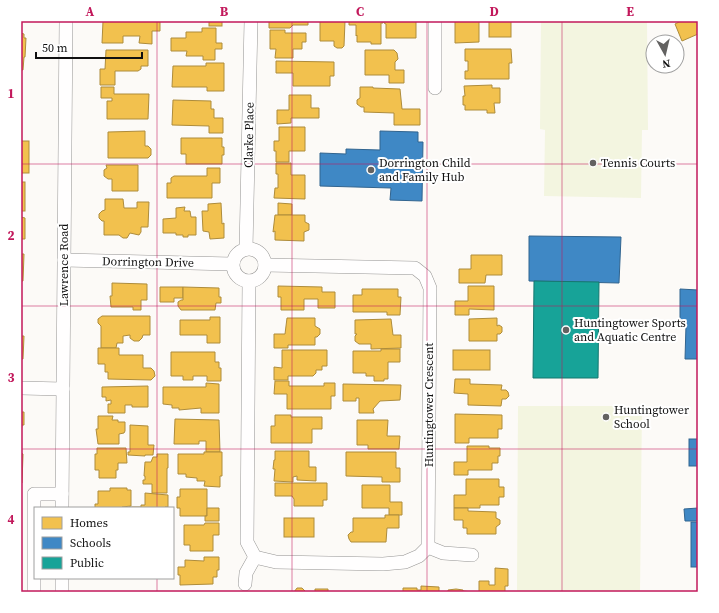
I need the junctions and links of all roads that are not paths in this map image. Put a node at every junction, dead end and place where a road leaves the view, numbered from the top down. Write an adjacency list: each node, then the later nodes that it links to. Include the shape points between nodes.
1 (66, 21): 6 (street, Lawrence Road)
2 (251, 21): 5 (street, Clarke Place)
3 (435, 21): 4 (street)
4 (435, 88)
5 (246, 249): 7 (street, via 236,254); 8 (street, via 260,253)
6 (64, 260): 7 (street, Dorrington Drive); 11 (street, Lawrence Road)
7 (232, 264): 9 (street, via 238,278)
8 (265, 265): 9 (street, via 261,276); 14 (street, Huntingtower Crescent, via 415,268 425,276 430,288)
9 (249, 281): 16 (street, via 247,542)
10 (21, 388): 11 (street)
11 (63, 389): 12 (street, Lawrence Road)
12 (62, 494): 13 (street, Lawrence Road); 19 (street, via 34,494)
13 (62, 507)
14 (428, 547): 15 (street, via 443,553); 16 (street, via 419,556 405,562 383,564 276,562)
15 (472, 555)
16 (255, 557): 18 (street, via 246,573)
17 (62, 579): 20 (street)
18 (245, 584)
19 (34, 592)
20 (62, 592)

